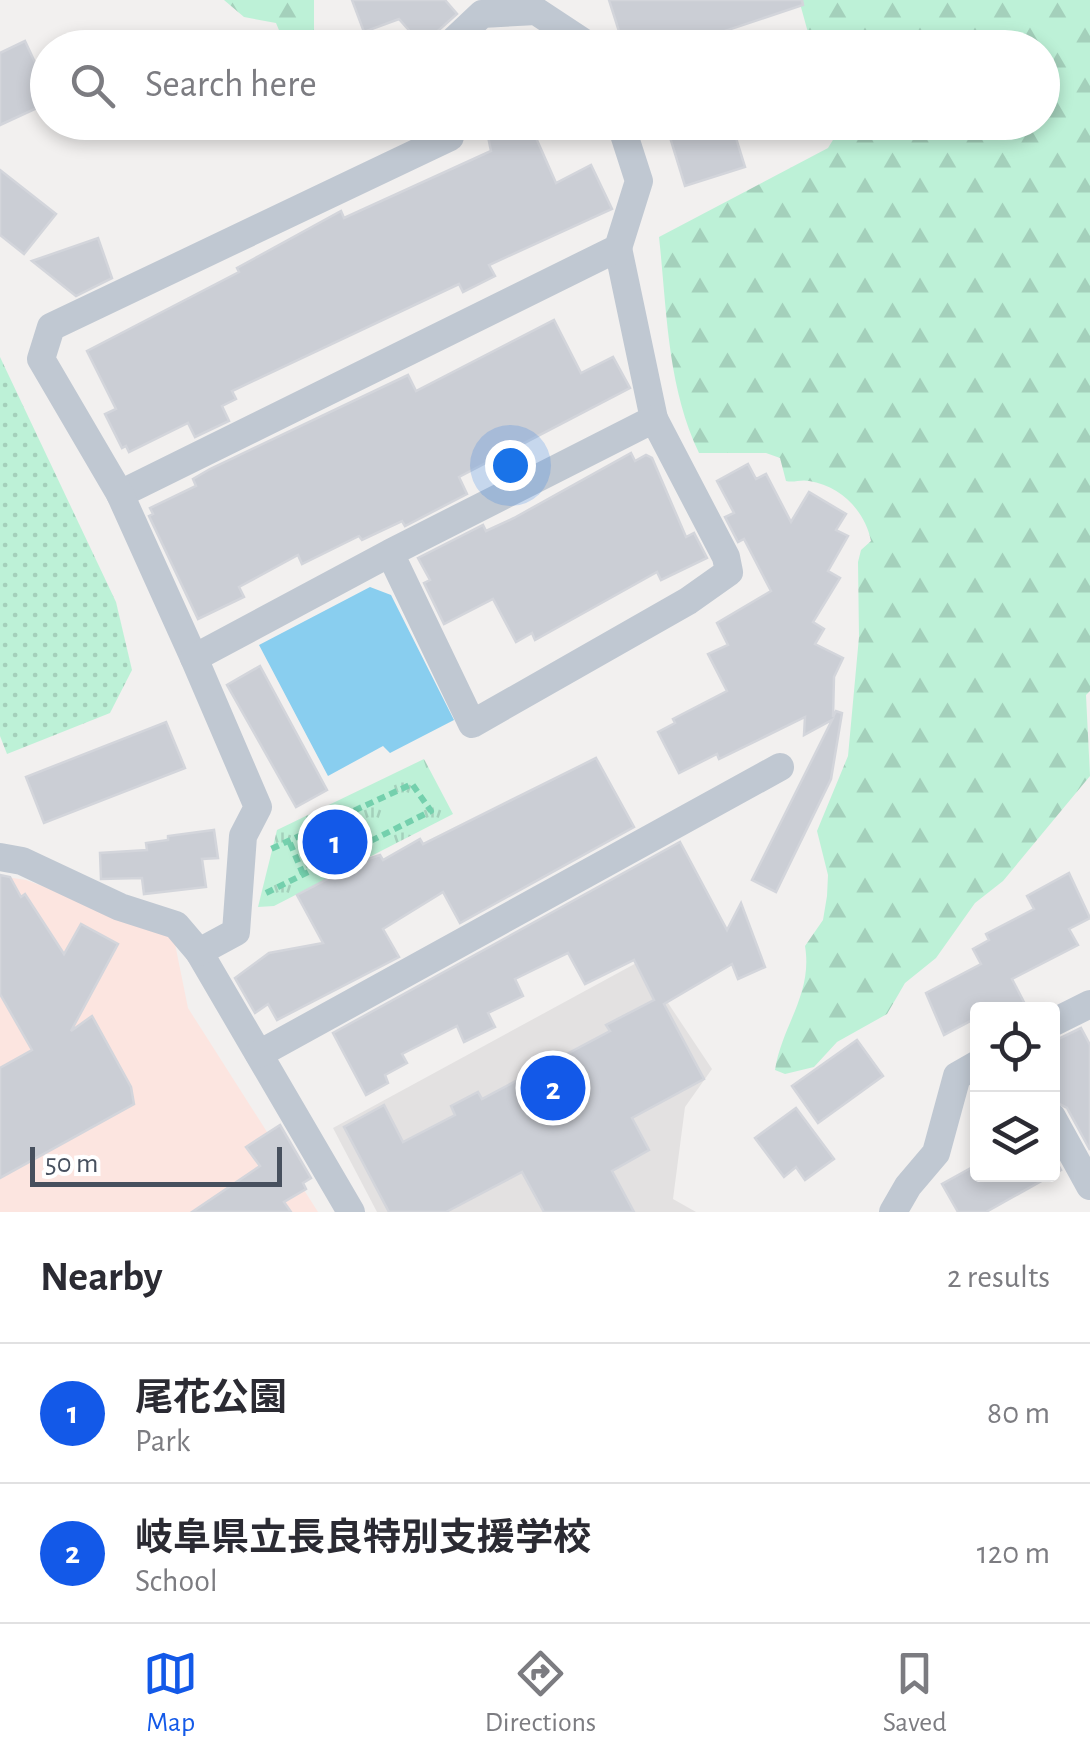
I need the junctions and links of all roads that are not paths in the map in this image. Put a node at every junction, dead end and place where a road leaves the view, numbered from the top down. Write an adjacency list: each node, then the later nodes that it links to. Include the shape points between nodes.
1 (475, 7): 2 (street); 3 (street, via 536,10)
2 (459, 30)
3 (565, 30)
4 (444, 140): 8 (street, via 51,326 41,359)
5 (626, 140): 6 (street, via 639,181)
6 (618, 248): 7 (street); 8 (street)
7 (654, 419): 9 (street); 9 (street, via 729,572 472,724)
8 (120, 494): 10 (street)
9 (390, 552): 10 (street)
10 (194, 658): 13 (street, via 258,807 243,836 236,932)
11 (780, 767): 16 (street)
12 (0, 858): 13 (street, via 22,861 176,925)
13 (199, 952): 16 (street)
14 (1090, 1004): 15 (street)
15 (1060, 1020)
16 (259, 1054): 20 (street)
17 (970, 1069): 21 (street, via 957,1076 936,1153)
18 (1060, 1132): 19 (street)
19 (1090, 1186)
20 (351, 1212)
21 (893, 1212)

